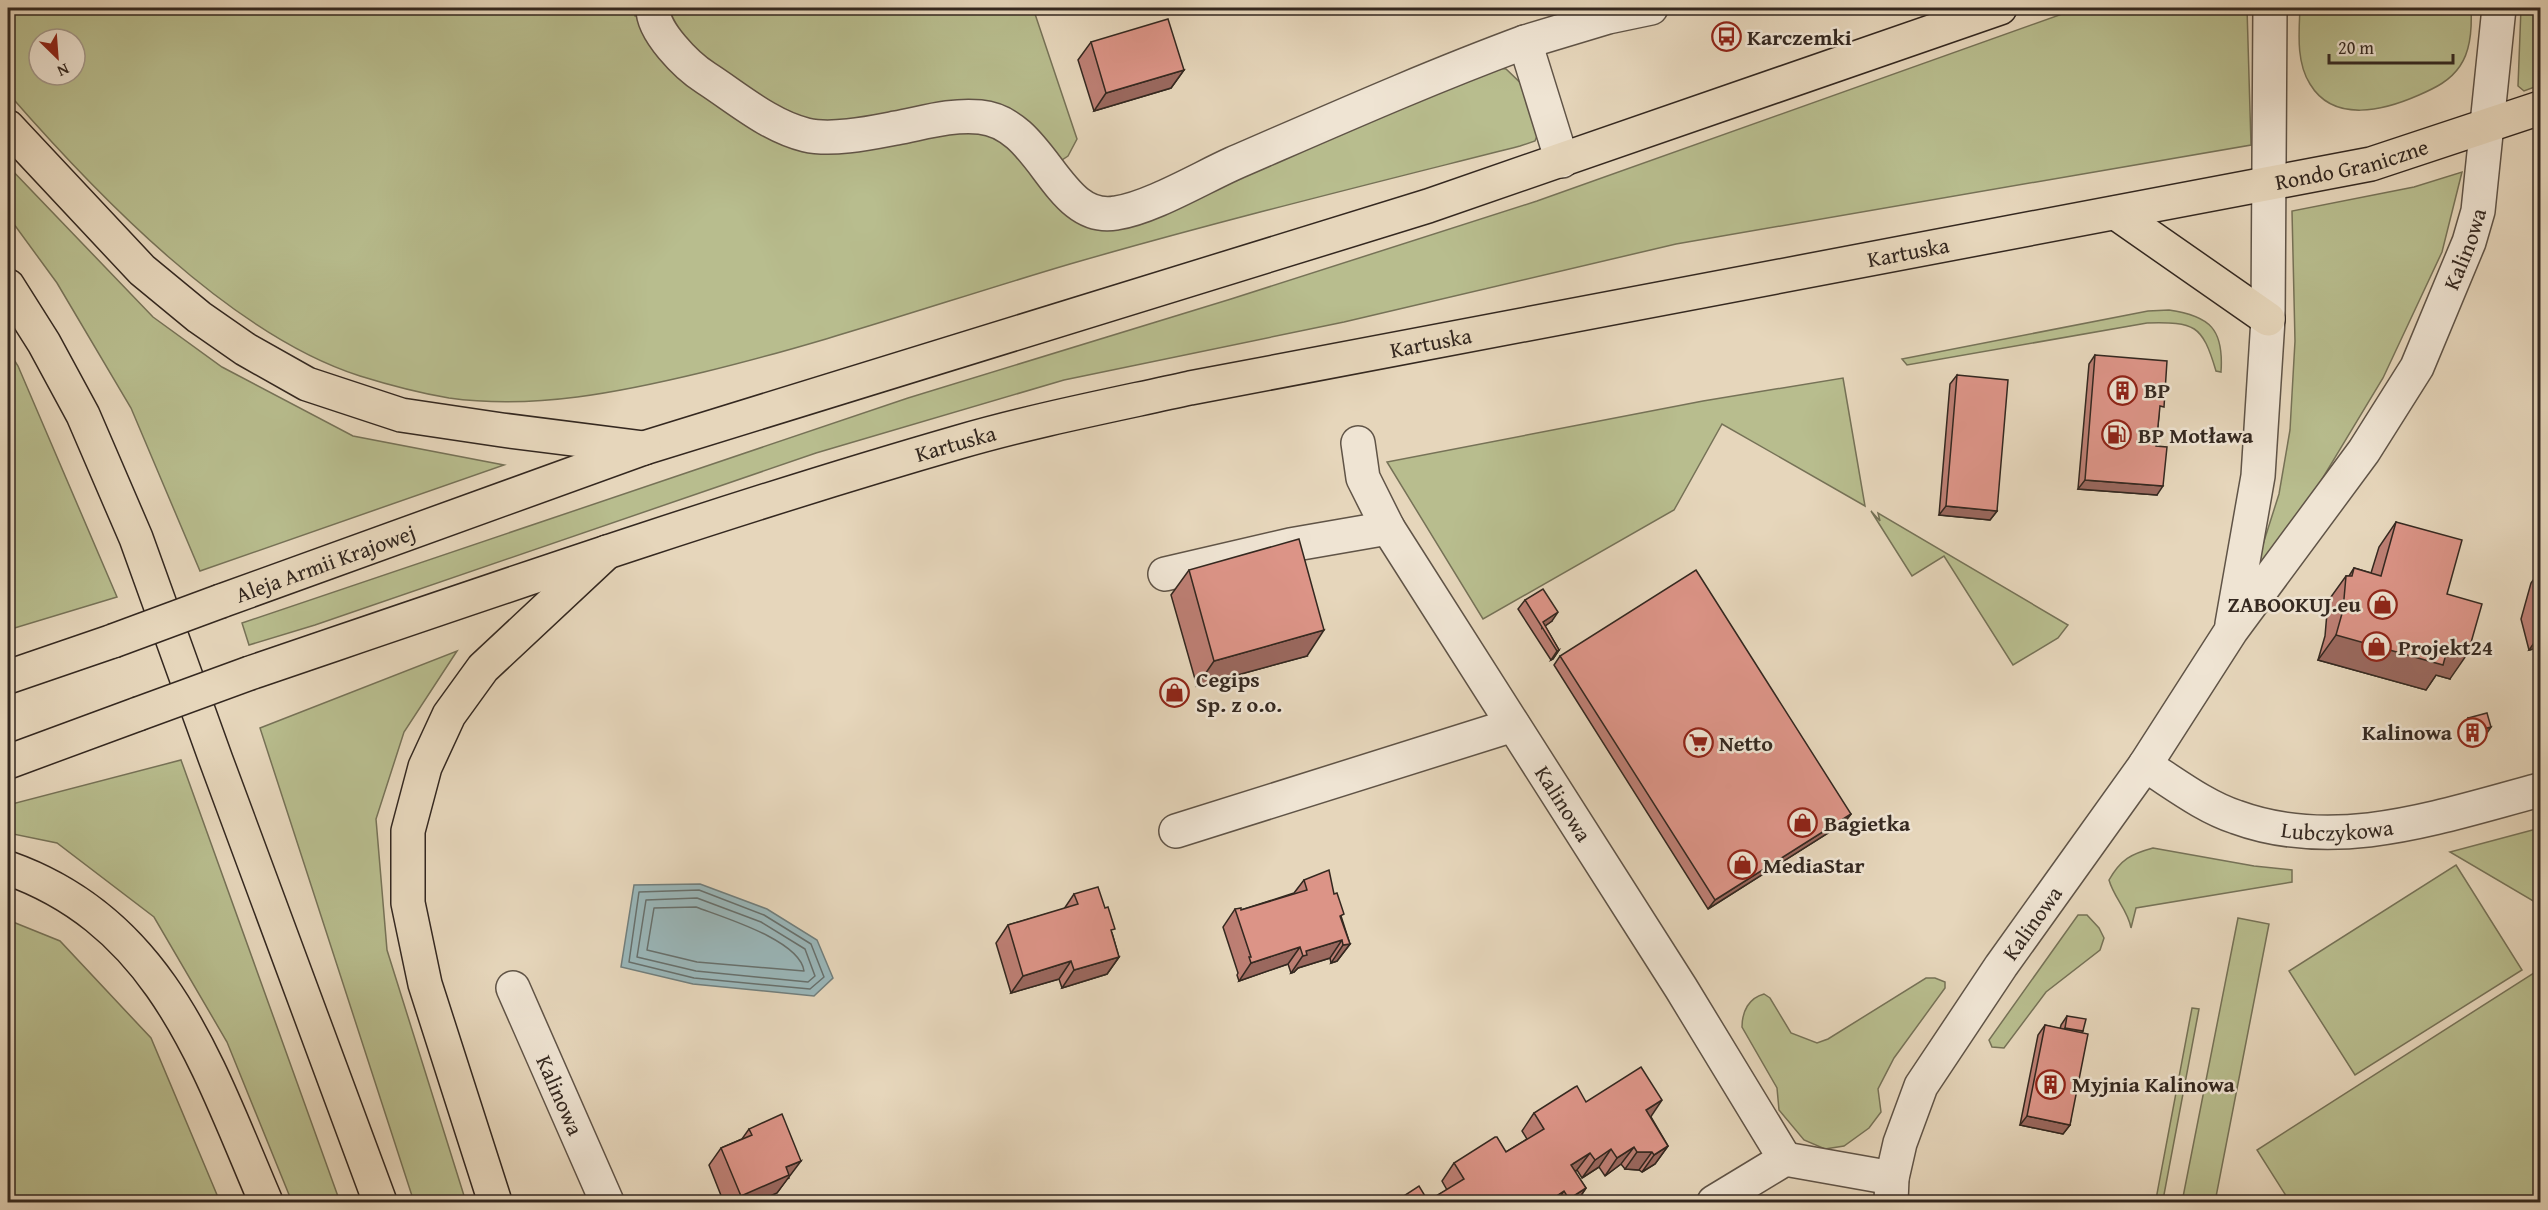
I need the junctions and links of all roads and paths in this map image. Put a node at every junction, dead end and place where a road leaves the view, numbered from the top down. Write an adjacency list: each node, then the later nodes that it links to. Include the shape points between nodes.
1 (653, 8): 6 (street, via 653,16 673,47 694,71 762,116 807,135 854,136 964,115 994,118 1017,132 1069,198 1099,213 1114,214 1139,207 1450,69)
2 (1651, 8): 6 (street)
3 (2000, 8): 10 (main road)
4 (2270, 8): 11 (street, Rondo Graniczne)
5 (2499, 8): 8 (street)
6 (1525, 42): 10 (street)
7 (2541, 108): 8 (main road)
8 (2487, 126): 11 (main road, Rondo Graniczne, via 2371,164); 20 (street, Kalinowa, via 2478,211 2469,242 2417,367 2364,451)
9 (8, 127): 16 (main road, via 142,270 208,324 308,384 401,415)
10 (1562, 161): 16 (main road)
11 (2269, 183): 12 (main road, Kartuska); 14 (street, Kalinowa)
12 (2116, 213): 14 (main road); 18 (main road, Kartuska, via 1081,412 961,442)
13 (8, 286): 32 (main road, via 83,415 136,538)
14 (2268, 319): 20 (street, Kalinowa, via 2258,476)
15 (1358, 443): 17 (street, Kalinowa, via 1363,478)
16 (644, 448): 21 (main road, Aleja Armii Krajowej, bridge)
17 (1388, 528): 19 (street, via 1290,545); 22 (street, Kalinowa)
18 (607, 552): 23 (main road, bridge); 33 (main road, via 476,677 449,715 425,767 408,831 408,903 425,984)
19 (1165, 574)
20 (2231, 631): 24 (street, Kalinowa)
21 (8, 677)
22 (1513, 725): 26 (street); 29 (street, Kalinowa)
23 (8, 762)
24 (2145, 765): 25 (street, Lubczykowa, via 2202,802 2235,817 2279,830 2326,834 2423,821); 30 (street, Kalinowa, via 2001,966 1921,1086 1900,1143)
25 (2541, 790)
26 (1176, 831)
27 (8, 868): 31 (main road, via 36,878 89,909 138,954 172,1000 202,1055)
28 (513, 988): 34 (street, Kalinowa)
29 (1785, 1159): 30 (street); 35 (street)
30 (1891, 1190)
31 (266, 1203)
32 (380, 1203)
33 (495, 1203)
34 (607, 1203)
35 (1714, 1203)

